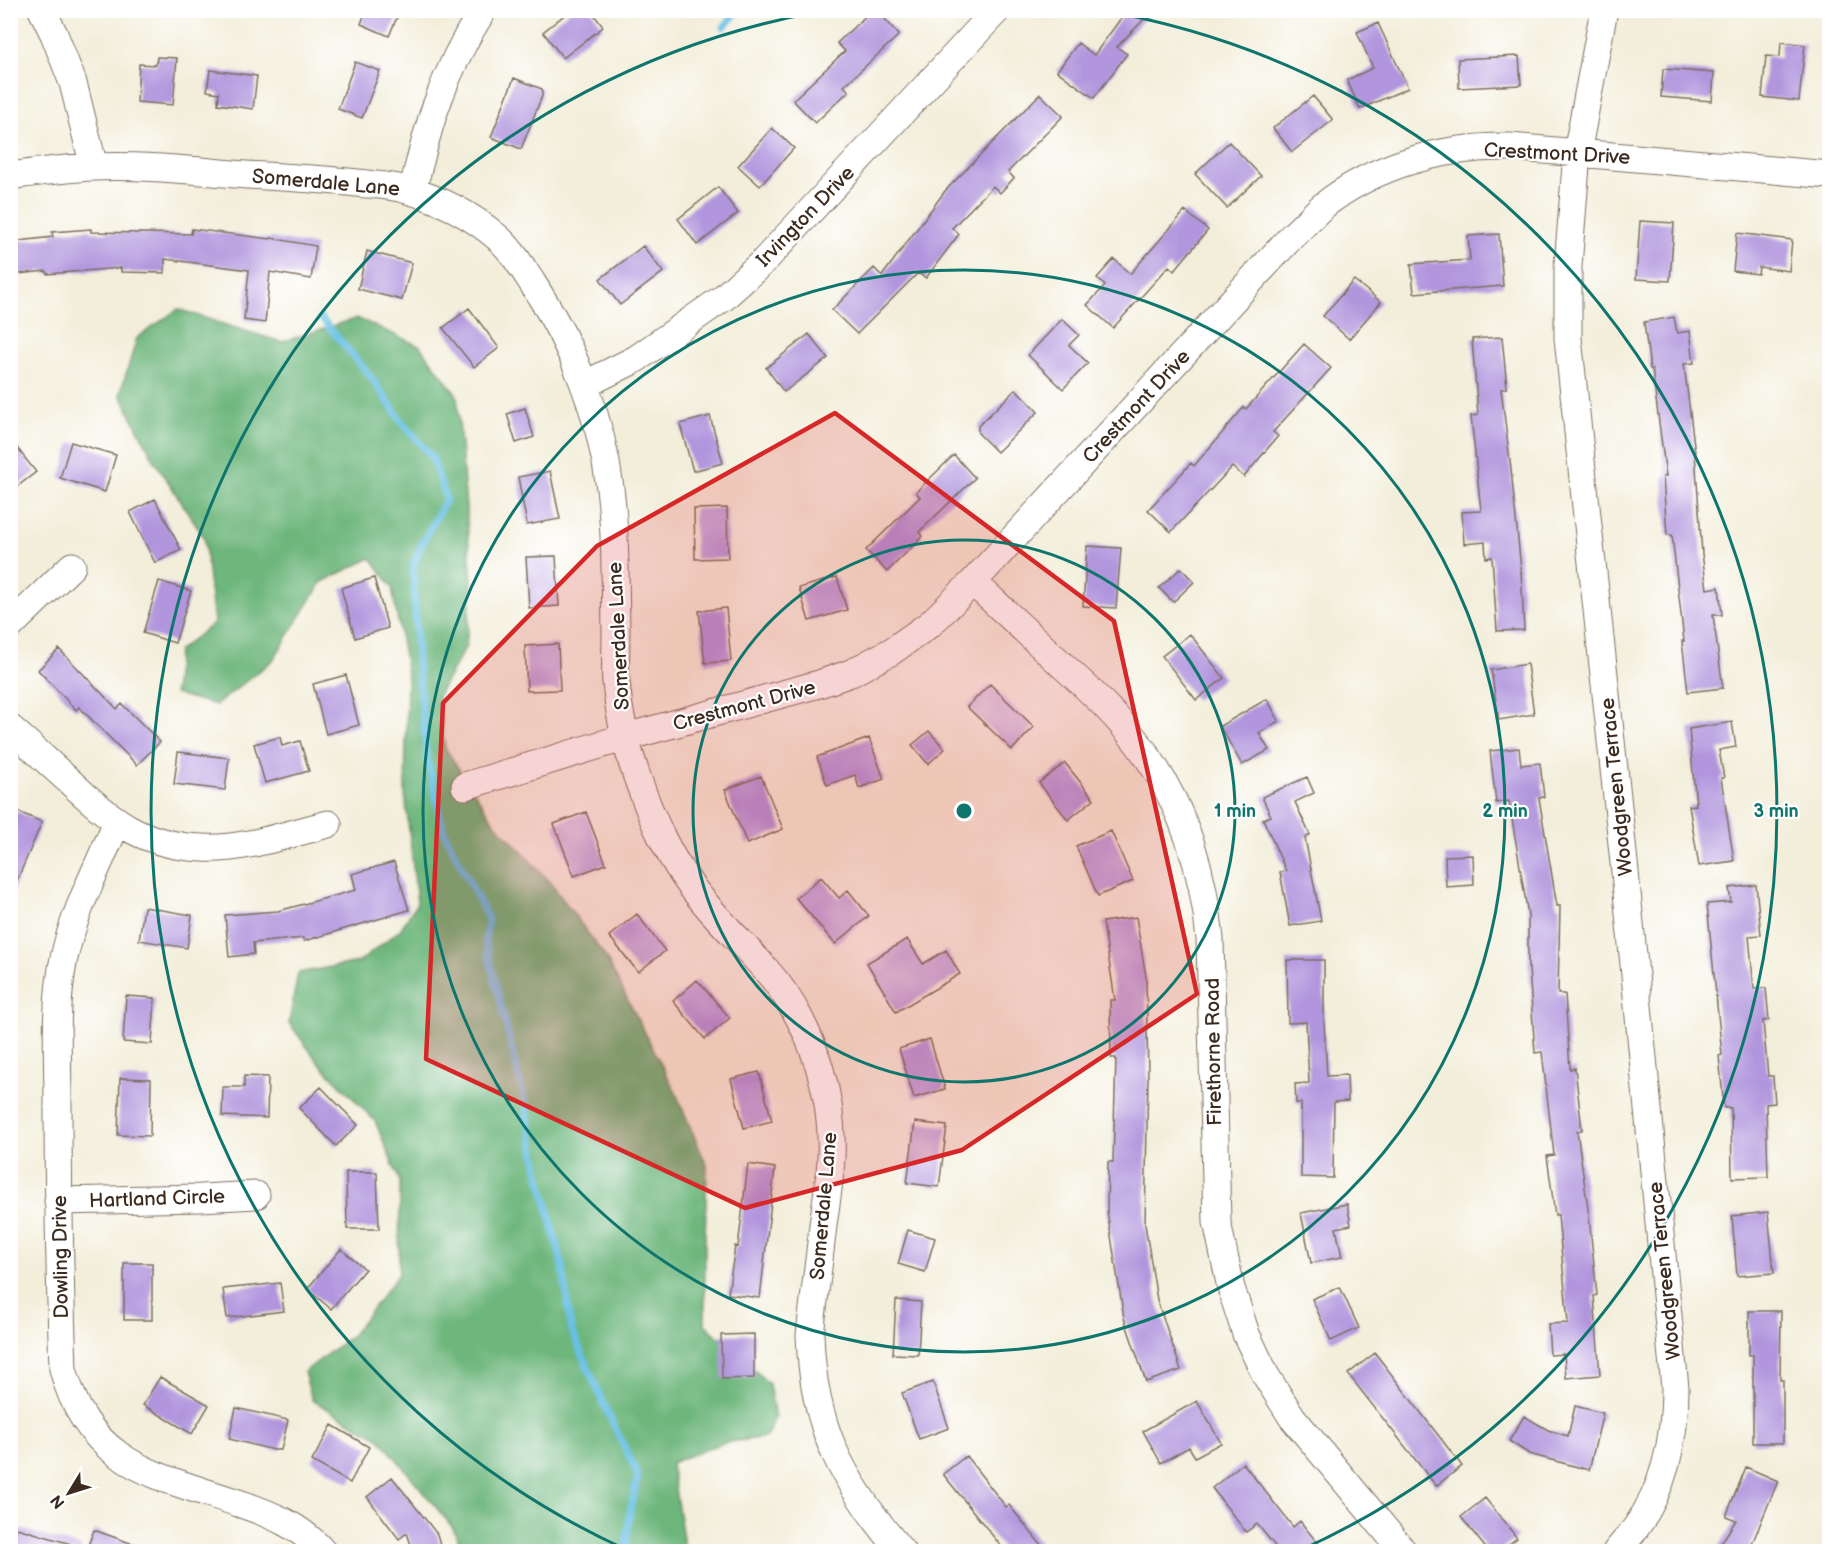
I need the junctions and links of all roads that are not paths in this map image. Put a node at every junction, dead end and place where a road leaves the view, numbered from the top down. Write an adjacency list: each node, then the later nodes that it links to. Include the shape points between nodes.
1 (42, 10): 6 (street, via 73,83)
2 (483, 10): 9 (street, via 466,36 436,107)
3 (997, 10): 10 (street, Irvington Drive, via 764,261 723,298 636,359)
4 (1604, 10): 5 (street, Woodgreen Terrace)
5 (1577, 153): 7 (street, Crestmont Drive); 12 (street, Crestmont Drive, via 1488,147 1445,151 1374,174 1323,207); 24 (street, Woodgreen Terrace, via 1568,266 1568,338 1675,1388 1674,1425 1663,1472 1638,1525)
6 (94, 167): 8 (street, Somerdale Lane); 9 (street, Somerdale Lane, via 336,181)
7 (1830, 175)
8 (10, 176)
9 (412, 191): 10 (street, Somerdale Lane, via 467,215 498,237 541,296)
10 (584, 384): 15 (street, Somerdale Lane, via 611,492 616,681)
11 (72, 566): 13 (street)
12 (973, 582): 15 (street, Crestmont Drive, via 930,624 892,651 851,672); 23 (street, Firethorne Road, via 1118,718 1148,757 1172,799 1191,844 1208,915 1217,1222 1231,1288 1251,1345 1292,1417)
13 (10, 626)
14 (10, 728): 17 (street)
15 (626, 737): 16 (street, Crestmont Drive); 22 (street, Somerdale Lane, via 654,822 667,848 702,900 774,979 797,1014 814,1053 830,1114 831,1156 810,1335 817,1402 848,1481)
16 (465, 786)
17 (117, 822): 18 (street, via 160,842 205,848 250,844); 20 (street, Dowling Drive, via 76,915 60,981)
18 (328, 824)
19 (256, 1195): 20 (street, Hartland Circle)
20 (58, 1201): 21 (street, Dowling Drive, via 63,1369 78,1410 95,1435 142,1470 262,1511 292,1525)
21 (323, 1551)
22 (902, 1551)
23 (1404, 1551)
24 (1616, 1551)

